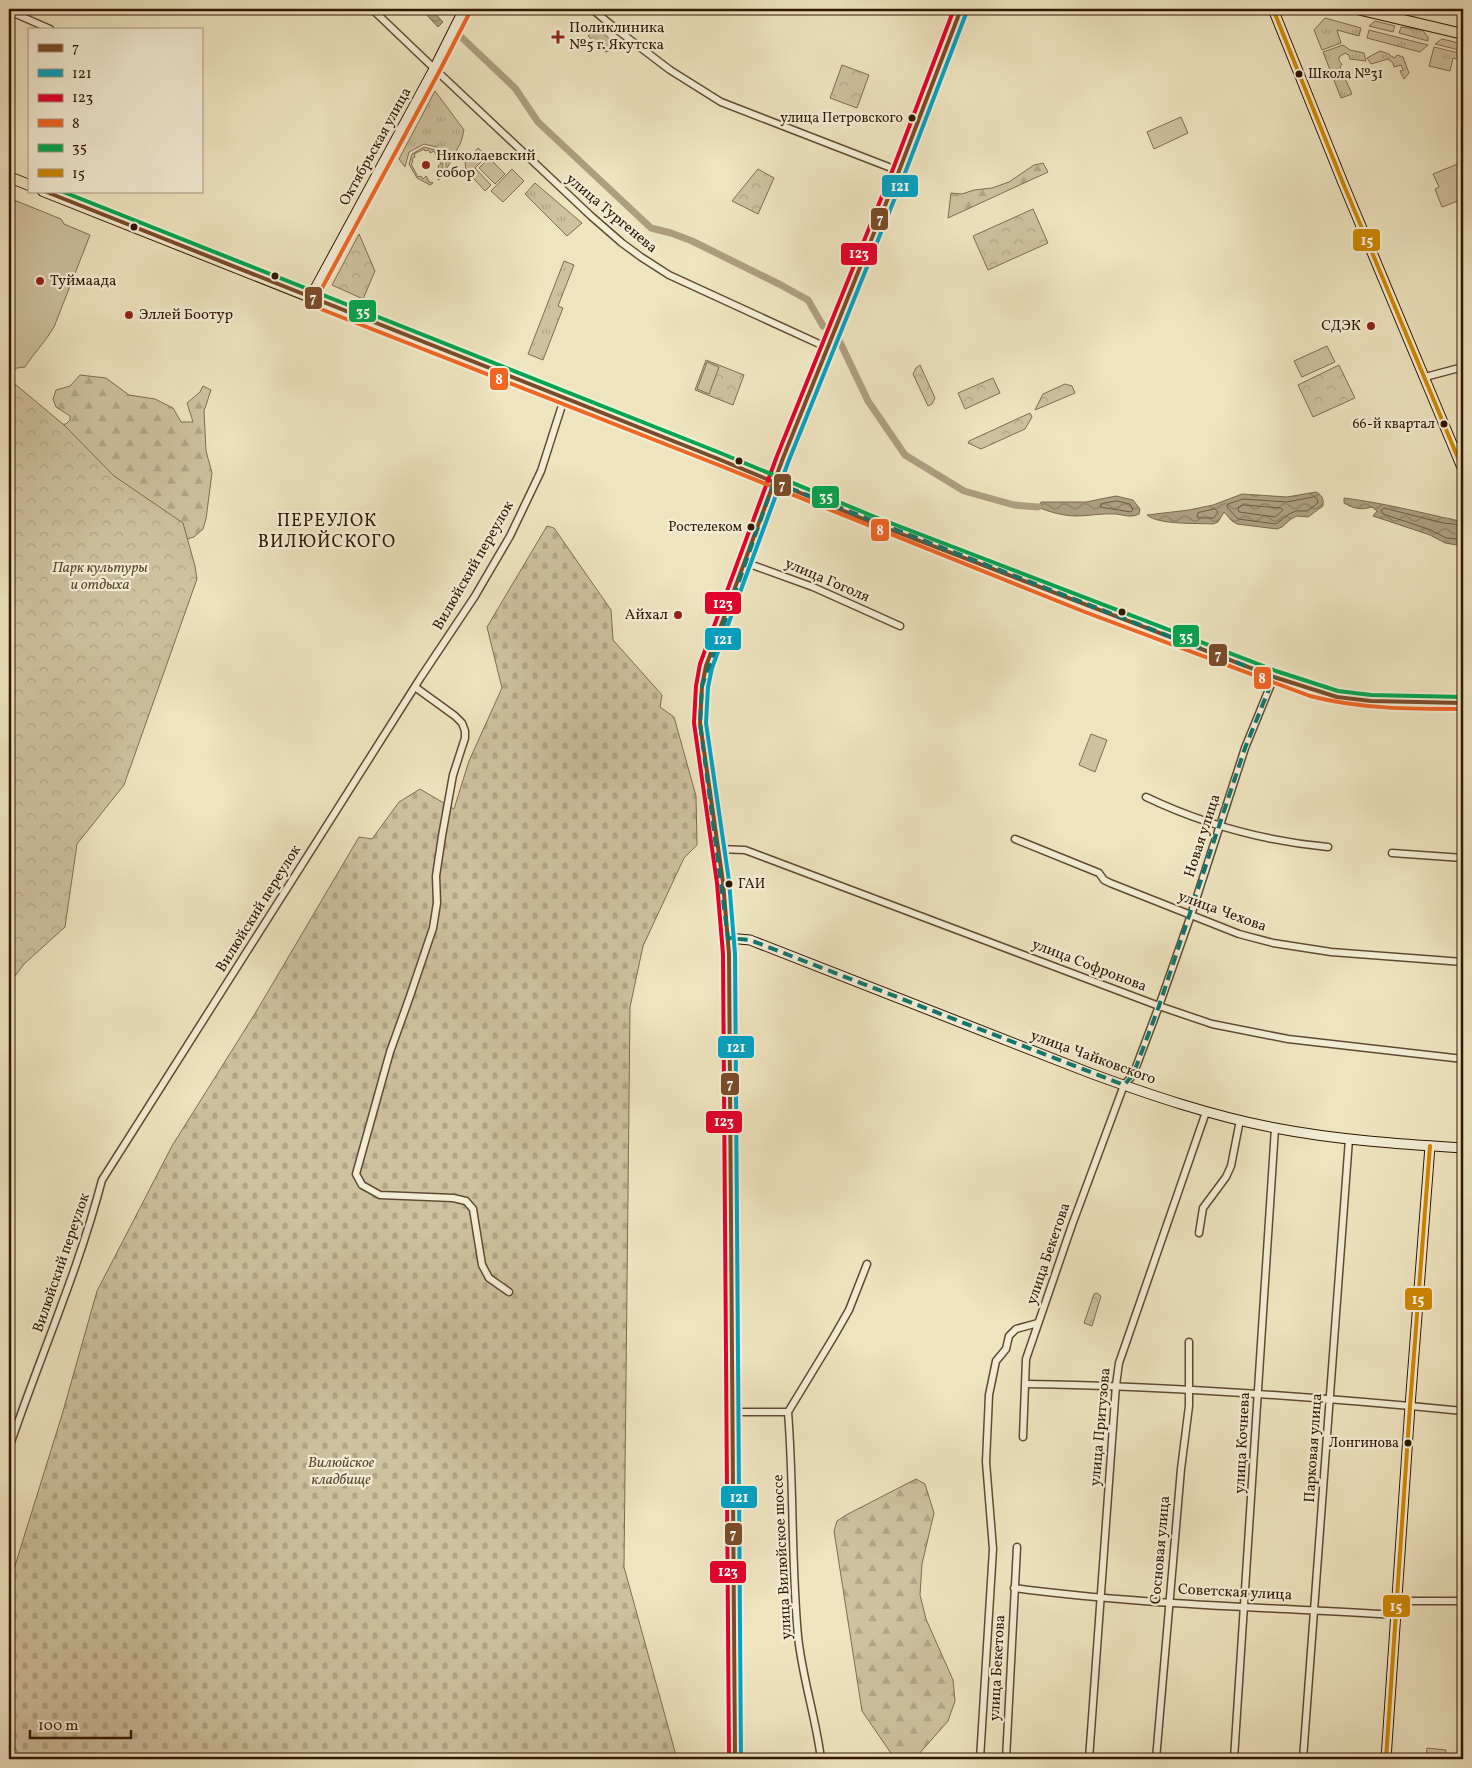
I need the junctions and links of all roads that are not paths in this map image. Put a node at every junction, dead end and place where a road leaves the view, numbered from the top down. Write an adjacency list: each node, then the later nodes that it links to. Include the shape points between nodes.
1 (372, 9): 10 (street, улица Тургенева)
2 (464, 9): 10 (main road, Октябрьская улица)
3 (592, 9): 11 (street, via 670,70 721,102)
4 (961, 9): 11 (main road)
5 (1273, 9): 18 (main road)
6 (1358, 9): 9 (main road)
7 (9, 11): 8 (street)
8 (48, 28)
9 (1463, 34)
10 (434, 69): 15 (main road, Октябрьская улица); 16 (street, улица Тургенева, via 591,216 641,257 669,275)
11 (899, 171): 16 (main road)
12 (9, 177): 13 (main road)
13 (28, 185)
14 (45, 192): 15 (main road)
15 (310, 298): 19 (main road)
16 (828, 348): 21 (main road)
17 (1463, 367): 18 (street)
18 (1425, 377): 20 (main road)
19 (564, 399): 21 (main road); 25 (street, Вилюйский переулок, via 541,471 510,536)
20 (1463, 470)
21 (774, 482): 22 (main road); 24 (main road)
22 (744, 562): 23 (street, улица Гоголя, via 813,587); 31 (main road, via 706,666 700,705 702,742)
23 (900, 626)
24 (1274, 676): 26 (main road, via 1337,697); 28 (street, Новая улица, via 1245,748)
25 (415, 687): 48 (street, via 462,723 465,738 453,774 436,876 437,903 433,928 390,1052 356,1174 362,1185 380,1195 466,1201 473,1209 482,1265 489,1278); 61 (street, Вилюйский переулок, via 102,1180 73,1274)
26 (1463, 703)
27 (1146, 797): 28 (street)
28 (1219, 827): 30 (street, via 1290,843); 34 (street, Новая улица)
29 (1015, 839): 34 (street, улица Чехова, via 1099,873 1110,883)
30 (1328, 847)
31 (718, 849): 35 (main road); 37 (street, улица Софронова, via 745,850)
32 (1392, 853): 33 (street)
33 (1463, 858)
34 (1191, 915): 36 (street, улица Чехова, via 1273,943 1331,952); 37 (street, Новая улица)
35 (728, 938): 39 (main road, улица Чайковского, via 750,940); 58 (main road)
36 (1463, 962)
37 (1159, 1006): 38 (street, улица Софронова, via 1212,1024 1288,1040); 39 (street, Новая улица, via 1133,1075)
38 (1463, 1059)
39 (1124, 1086): 40 (main road, улица Чайковского); 49 (street, улица Бекетова)
40 (1206, 1112): 41 (main road, улица Чайковского); 52 (street, улица Притузова, via 1120,1357)
41 (1240, 1120): 42 (main road, улица Чайковского); 46 (street, via 1231,1166 1203,1208)
42 (1275, 1128): 43 (main road, улица Чайковского); 54 (street, улица Кочнева)
43 (1349, 1139): 44 (main road, улица Чайковского); 55 (street, Парковая улица)
44 (1430, 1146): 45 (main road, улица Чайковского); 56 (main road)
45 (1463, 1148)
46 (1199, 1233)
47 (867, 1264): 59 (street, via 849,1310)
48 (509, 1292)
49 (1038, 1323): 51 (street, улица Бекетова, via 1026,1359); 73 (street, via 1012,1333 996,1362 989,1395 986,1462 993,1550)
50 (1189, 1342): 53 (street, Сосновая улица)
51 (1026, 1384): 52 (street); 60 (street, улица Бекетова)
52 (1116, 1386): 53 (street); 64 (street, улица Притузова)
53 (1189, 1391): 54 (street); 67 (street, Сосновая улица)
54 (1258, 1395): 55 (street); 68 (street, улица Кочнева)
55 (1330, 1399): 56 (street); 69 (street, Парковая улица)
56 (1410, 1406): 57 (street); 65 (main road)
57 (1463, 1411)
58 (732, 1412): 59 (street); 71 (main road)
59 (788, 1412): 72 (street, улица Вилюйское шоссе, via 799,1638)
60 (1023, 1437)
61 (9, 1448)
62 (1016, 1547): 63 (street, улица Бекетова)
63 (1014, 1588): 64 (street, Советская улица); 74 (street, улица Бекетова)
64 (1100, 1597): 67 (street, Советская улица); 75 (street, улица Притузова)
65 (1396, 1601): 66 (street); 70 (main road)
66 (1463, 1601)
67 (1168, 1602): 68 (street, Советская улица); 76 (street, Сосновая улица)
68 (1245, 1606): 69 (street, Советская улица); 77 (street, улица Кочнева)
69 (1315, 1610): 70 (street, Советская улица); 78 (street, Парковая улица)
70 (1395, 1615): 79 (main road)
71 (737, 1759)
72 (820, 1759)
73 (980, 1759)
74 (1006, 1759)
75 (1088, 1759)
76 (1156, 1759)
77 (1234, 1759)
78 (1303, 1759)
79 (1386, 1759)

